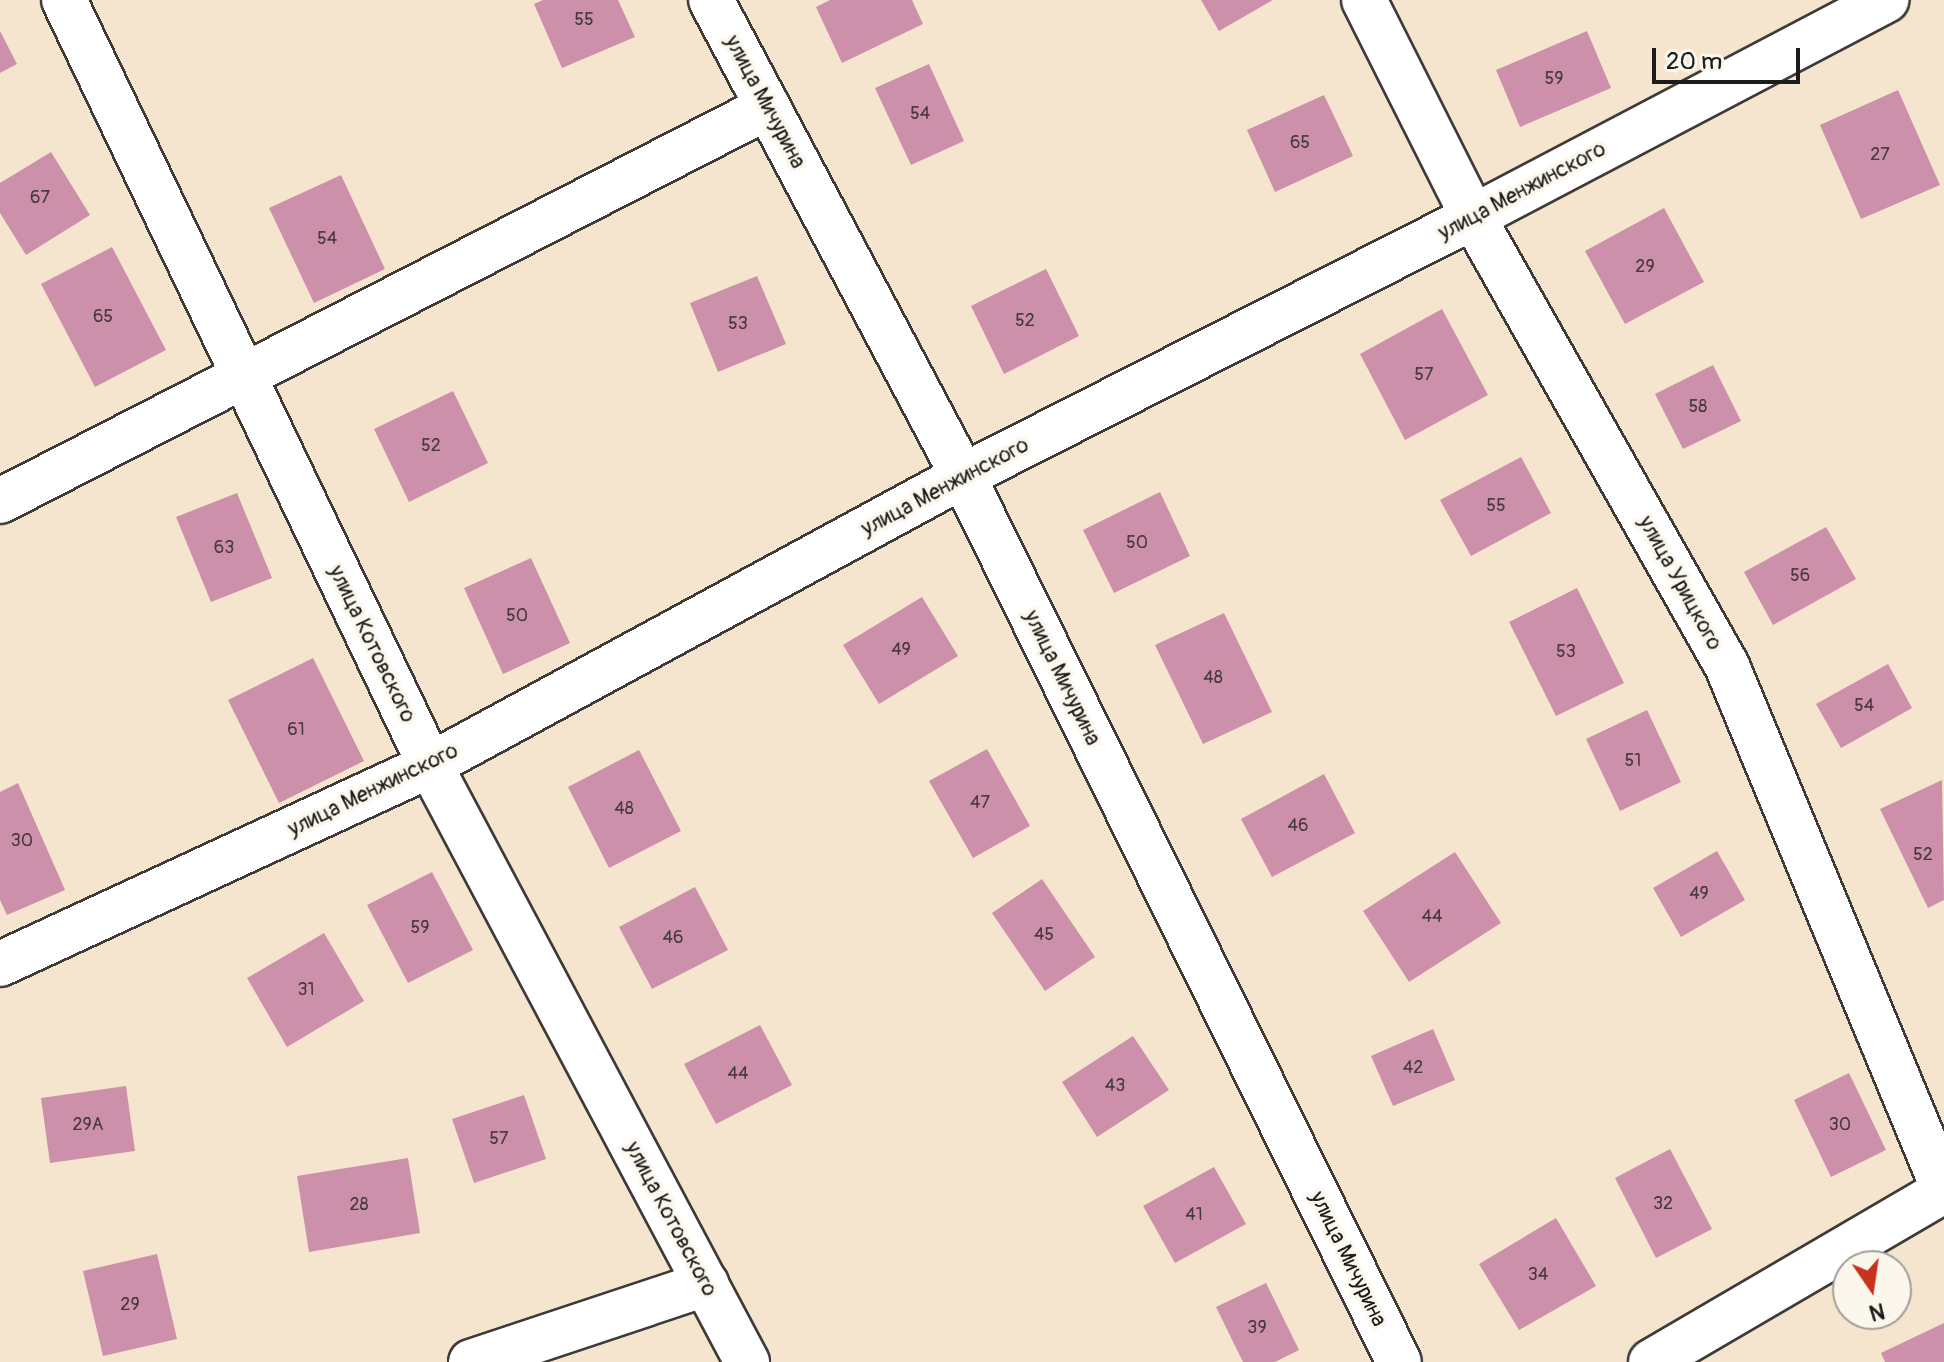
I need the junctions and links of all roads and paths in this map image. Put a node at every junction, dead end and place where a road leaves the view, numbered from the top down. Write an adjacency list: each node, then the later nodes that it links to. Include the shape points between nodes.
1 (64, 0): 7 (street, улица Котовского)
2 (711, 0): 5 (street, улица Мичурина)
3 (1364, 0): 6 (street, улица Урицкого)
4 (1886, 0): 6 (street, улица Менжинского)
5 (768, 107): 7 (street); 8 (street, улица Мичурина)
6 (1473, 217): 8 (street, улица Менжинского); 12 (street, улица Урицкого, via 1727,666)
7 (245, 378): 9 (street); 10 (street, улица Котовского)
8 (963, 476): 10 (street, улица Менжинского); 16 (street, улица Мичурина)
9 (0, 501)
10 (430, 765): 11 (street, улица Менжинского); 13 (street, улица Котовского)
11 (0, 964)
12 (1944, 1190): 17 (street)
13 (706, 1284): 14 (street); 15 (street, улица Котовского)
14 (471, 1362)
15 (747, 1362)
16 (1399, 1362)
17 (1651, 1362)

